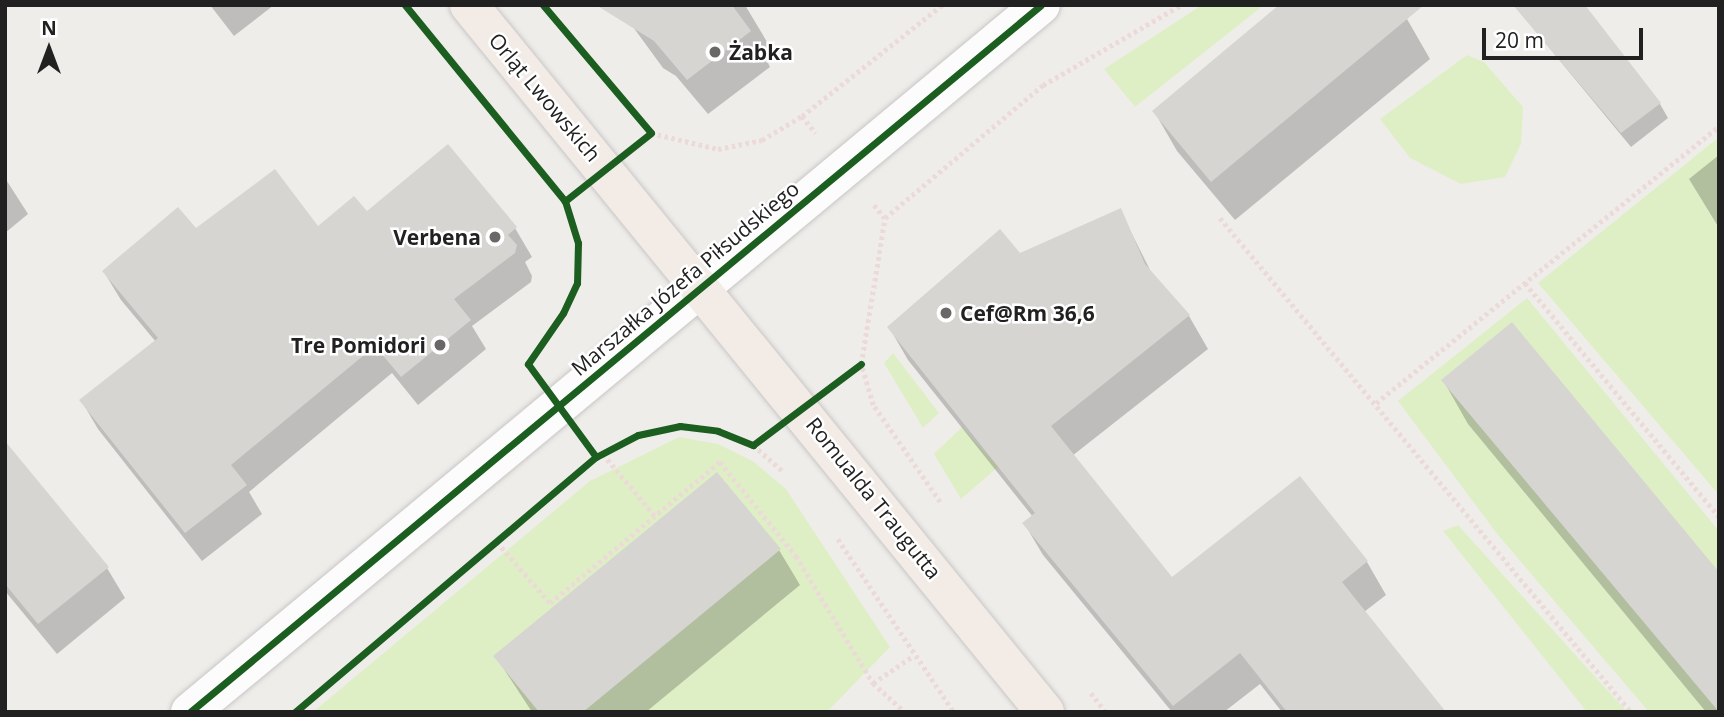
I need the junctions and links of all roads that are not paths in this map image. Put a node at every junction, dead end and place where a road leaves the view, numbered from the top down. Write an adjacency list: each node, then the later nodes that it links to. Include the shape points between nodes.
1 (468, 5): 3 (main road, Orląt Lwowskich)
2 (1041, 5): 3 (street, Marszałka Józefa Piłsudskiego)
3 (701, 287): 4 (street, Marszałka Józefa Piłsudskiego); 5 (main road, Romualda Traugutta)
4 (190, 712)
5 (1045, 712)

